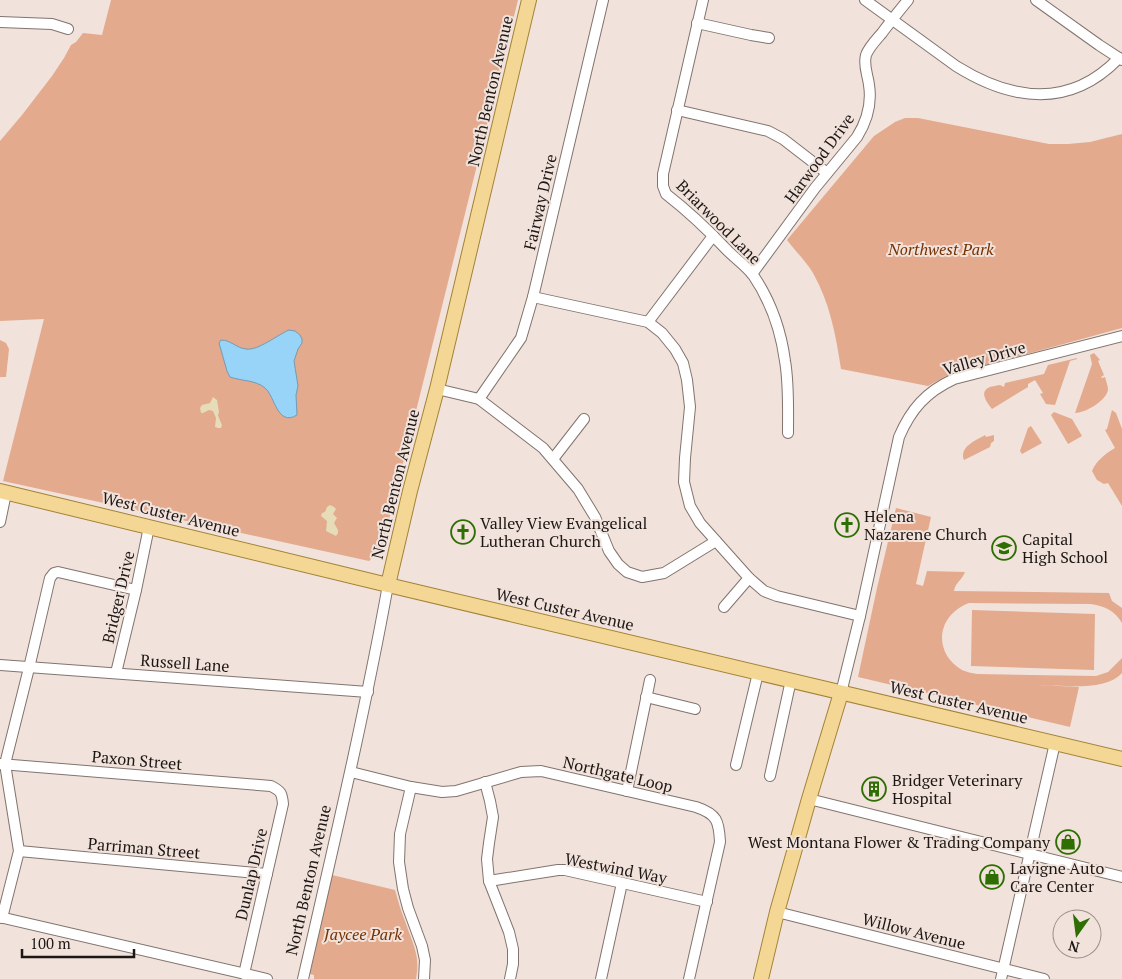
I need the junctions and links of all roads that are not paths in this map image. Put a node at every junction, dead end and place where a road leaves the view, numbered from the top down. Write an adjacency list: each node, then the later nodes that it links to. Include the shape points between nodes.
1 (529, 0): 20 (main road, North Benton Avenue)
2 (603, 0): 17 (street, Fairway Drive)
3 (703, 0): 9 (street, Briarwood Lane)
4 (865, 0): 7 (street)
5 (908, 0): 7 (street, Harwood Drive)
6 (1036, 0): 12 (street)
7 (892, 20): 12 (street, via 970,75 1015,92 1039,95 1074,89 1101,75); 14 (street, Harwood Drive, via 866,56 870,95 867,118)
8 (0, 22): 10 (street, via 52,24)
9 (697, 23): 11 (street); 13 (street, Briarwood Lane)
10 (68, 29)
11 (769, 38)
12 (1121, 59)
13 (677, 110): 14 (street, via 768,130); 15 (street, Briarwood Lane, via 663,186 666,194)
14 (828, 173): 16 (street, Harwood Drive)
15 (713, 236): 16 (street, Briarwood Lane); 18 (street)
16 (752, 274): 23 (street, Briarwood Lane, via 777,324 782,344 787,379)
17 (533, 297): 18 (street); 21 (street, Fairway Drive, via 521,338)
18 (648, 322): 28 (street, via 662,333 683,363 690,407 684,482 690,506)
19 (1122, 336): 33 (street, Valley Drive, via 960,377 936,388 919,403 900,437)
20 (437, 389): 21 (street); 30 (main road, North Benton Avenue)
21 (479, 399): 24 (street)
22 (584, 420): 24 (street)
23 (788, 433)
24 (553, 459): 28 (street, via 578,489 595,517 609,551 627,572 642,577 664,573)
25 (3, 492): 26 (street); 27 (main road, West Custer Avenue)
26 (0, 522)
27 (149, 527): 30 (main road, West Custer Avenue); 31 (street, Bridger Drive)
28 (716, 541): 29 (street)
29 (749, 578): 32 (street); 33 (street, via 768,593)
30 (388, 585): 36 (main road, West Custer Avenue); 40 (street, North Benton Avenue)
31 (136, 590): 35 (street, via 54,573 50,578); 37 (street, Bridger Drive)
32 (724, 607)
33 (860, 616): 41 (street, Valley Drive)
34 (0, 665): 35 (street, Russell Lane)
35 (30, 668): 37 (street, Russell Lane); 46 (street)
36 (758, 672): 39 (main road, West Custer Avenue); 47 (street)
37 (116, 673): 40 (street, Russell Lane)
38 (650, 680): 42 (street)
39 (791, 680): 41 (main road, West Custer Avenue); 49 (street)
40 (368, 692): 48 (street, North Benton Avenue)
41 (842, 692): 44 (main road, West Custer Avenue); 54 (main road)
42 (646, 697): 43 (street); 53 (street)
43 (695, 709)
44 (1056, 743): 45 (main road, West Custer Avenue); 56 (street)
45 (1122, 759)
46 (2, 764): 51 (street, Paxon Street); 55 (street)
47 (736, 765)
48 (351, 772): 52 (street, Northgate Loop); 67 (street, North Benton Avenue)
49 (770, 776)
50 (485, 782): 52 (street, Northgate Loop, via 442,792); 53 (street, Northgate Loop, via 521,772 541,771); 59 (street, via 493,817 487,858)
51 (271, 786): 57 (street, Dunlap Drive, via 282,795 283,804)
52 (411, 787): 68 (street, via 400,834 399,862 402,889 425,960)
53 (627, 791): 61 (street, Northgate Loop, via 698,807 709,811 715,819 720,842)
54 (809, 799): 56 (street); 62 (main road)
55 (18, 851): 57 (street, Parriman Street); 63 (street)
56 (1030, 854): 58 (street); 65 (street)
57 (267, 874): 64 (street, Dunlap Drive)
58 (1122, 877)
59 (489, 881): 60 (street, Westwind Way, via 562,870); 69 (street, via 513,949)
60 (622, 882): 61 (street, Westwind Way); 70 (street)
61 (707, 902): 71 (street, Northgate Loop)
62 (776, 912): 65 (street, Willow Avenue); 72 (main road)
63 (1, 917): 64 (street)
64 (244, 974): 66 (street)
65 (1002, 974): 73 (street, Willow Avenue)
66 (267, 979)
67 (303, 979)
68 (424, 979)
69 (510, 979)
70 (601, 979)
71 (689, 979)
72 (761, 979)
73 (1044, 979)

